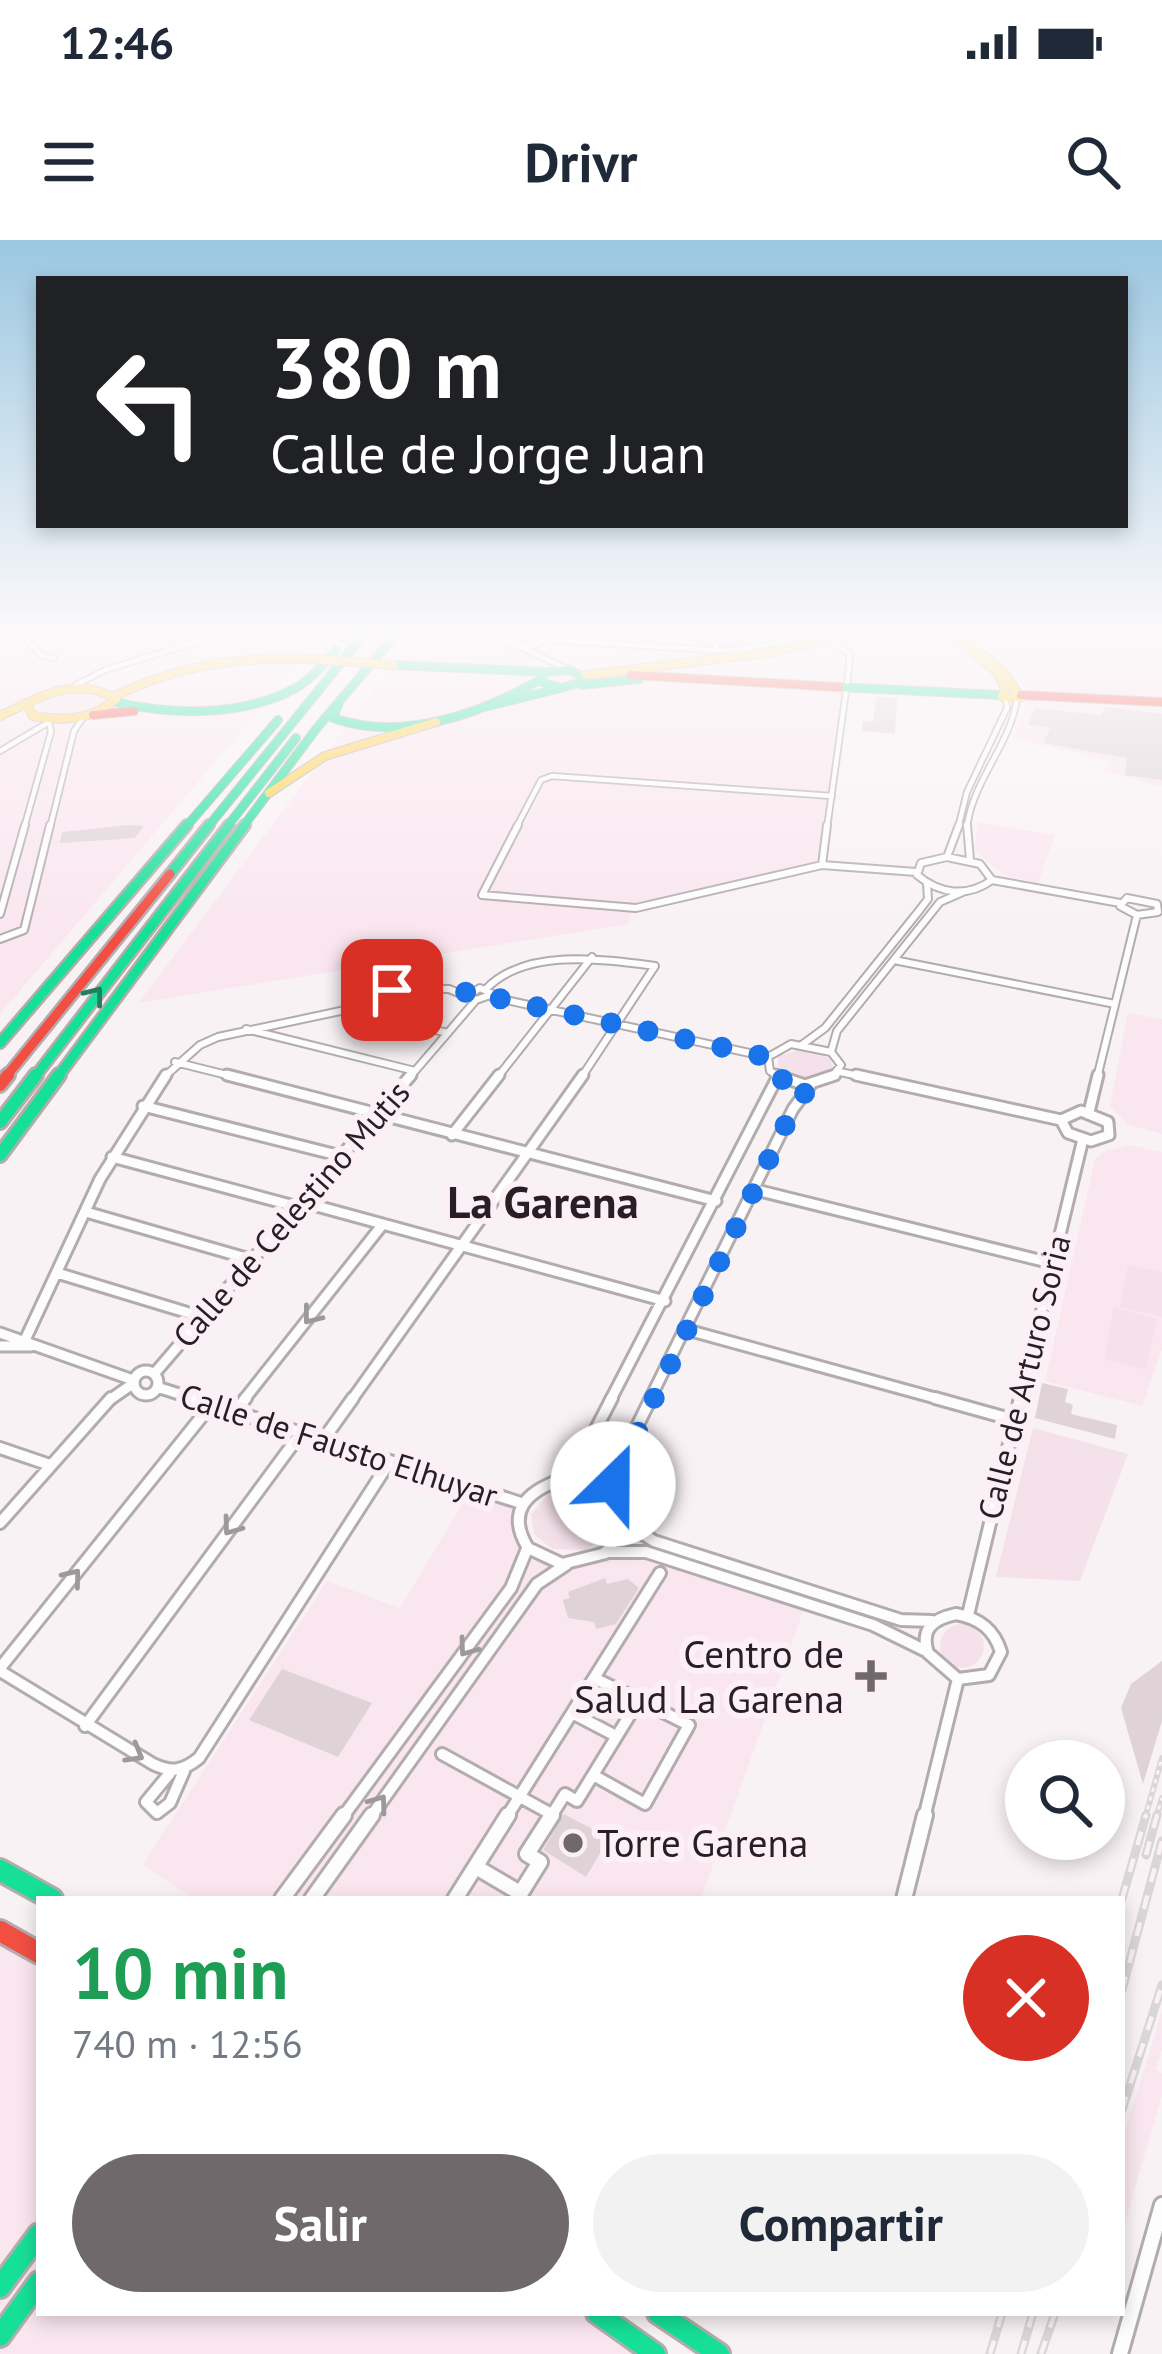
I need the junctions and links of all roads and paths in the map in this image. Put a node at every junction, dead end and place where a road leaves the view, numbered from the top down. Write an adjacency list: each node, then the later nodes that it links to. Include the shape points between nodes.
1 (36, 732): 14 (street)
2 (50, 732): 13 (street)
3 (81, 732): 26 (street)
4 (261, 732): 16 (main road)
5 (266, 732): 16 (main road)
6 (285, 732): 52 (main road)
7 (300, 732): 58 (main road, one-way to 7)
8 (316, 732): 17 (main road)
9 (409, 732): 17 (main road, via 325,756)
10 (841, 732): 18 (street)
11 (996, 732): 19 (street)
12 (1005, 732): 20 (street, via 972,805)
13 (49, 741): 14 (street); 28 (street)
14 (16, 742): 15 (street)
15 (0, 751)
16 (238, 766): 33 (main road)
17 (268, 794): 39 (main road)
18 (832, 796): 21 (street); 21 (street, via 552,776 541,780 482,895 636,908)
19 (947, 857): 20 (street); 22 (street)
20 (970, 860): 23 (street)
21 (822, 865): 22 (street)
22 (916, 872): 24 (street)
23 (992, 880): 25 (street); 27 (street)
24 (927, 884): 25 (street); 45 (street, via 918,912 825,1028)
25 (963, 892): 32 (street, via 940,902)
26 (31, 903): 28 (street); 30 (street, via 24,930)
27 (1120, 903): 29 (street); 29 (street, via 1139,898 1160,907)
28 (1, 909)
29 (1137, 915): 36 (street)
30 (0, 939)
31 (592, 957): 34 (street, via 503,971); 37 (street); 40 (street, via 655,966)
32 (894, 960): 36 (street); 46 (street, via 837,1031)
33 (52, 981): 41 (main road); 44 (main road)
34 (489, 993): 35 (street); 37 (street)
35 (473, 997): 38 (street, via 422,982); 43 (street, Calle de Celestino Mutis)
36 (1115, 1004): 55 (street)
37 (551, 1009): 40 (street); 59 (street)
38 (348, 1010): 42 (street); 43 (street)
39 (101, 1014): 60 (main road); 63 (main road)
40 (620, 1024): 47 (street); 62 (street)
41 (0, 1028)
42 (241, 1028): 48 (street); 49 (street)
43 (448, 1033): 49 (street, Calle de Celestino Mutis)
44 (0, 1042)
45 (803, 1044): 46 (street); 47 (street)
46 (831, 1052): 50 (street)
47 (767, 1057): 51 (street)
48 (175, 1061): 54 (street); 56 (street)
49 (415, 1071): 56 (street, Calle de Celestino Mutis)
50 (840, 1072): 53 (street); 57 (street)
51 (777, 1078): 53 (street); 67 (street)
52 (0, 1085)
53 (810, 1086): 66 (street)
54 (143, 1106): 64 (street); 65 (street)
55 (1089, 1112): 57 (street); 61 (street, Calle de Arturo Soria, via 1111,1131)
56 (378, 1114): 59 (street); 64 (street, Calle de Celestino Mutis)
57 (1061, 1120): 61 (street)
58 (0, 1123)
59 (452, 1135): 62 (street)
60 (0, 1136)
61 (1083, 1139): 73 (street, Calle de Arturo Soria)
62 (527, 1153): 67 (street); 71 (street)
63 (0, 1155)
64 (341, 1156): 68 (street, Calle de Celestino Mutis)
65 (112, 1157): 68 (street); 69 (street)
66 (756, 1190): 73 (street); 77 (street)
67 (716, 1201): 75 (street)
68 (300, 1204): 70 (street); 72 (street, Calle de Celestino Mutis)
69 (86, 1212): 72 (street); 74 (street)
70 (383, 1224): 71 (street); 85 (street, one-way to 85)
71 (462, 1245): 75 (street); 88 (street)
72 (254, 1260): 76 (street, Calle de Celestino Mutis)
73 (1051, 1263): 86 (street, Calle de Arturo Soria)
74 (57, 1274): 76 (street); 79 (street)
75 (665, 1301): 92 (street, via 583,1454)
76 (202, 1317): 81 (street, Calle de Celestino Mutis)
77 (684, 1329): 86 (street); 93 (street)
78 (0, 1333): 79 (street)
79 (28, 1343): 80 (street); 82 (street)
80 (0, 1346)
81 (154, 1374): 82 (street); 83 (street)
82 (132, 1383): 83 (street, Calle de Fausto Elhuyar, via 139,1393); 91 (street)
83 (157, 1387): 84 (street, Calle de Fausto Elhuyar)
84 (211, 1405): 85 (street, Calle de Fausto Elhuyar); 104 (street, one-way to 84)
85 (234, 1413): 87 (street, Calle de Fausto Elhuyar)
86 (1014, 1420): 101 (street, Calle de Arturo Soria)
87 (301, 1433): 88 (street, Calle de Fausto Elhuyar); 109 (street, one-way to 109)
88 (323, 1440): 90 (street, Calle de Fausto Elhuyar)
89 (0, 1448): 91 (street)
90 (390, 1462): 94 (street, Calle de Fausto Elhuyar); 109 (street, one-way to 90, via 177,1772 199,1758)
91 (50, 1466): 96 (street)
92 (560, 1480): 93 (street, via 584,1480); 94 (street)
93 (611, 1495): 95 (street)
94 (521, 1502): 97 (street, via 515,1526)
95 (622, 1521): 98 (street); 102 (street, via 669,1546 902,1620)
96 (0, 1522)
97 (527, 1549): 99 (street); 118 (street, one-way to 118, via 508,1592)
98 (605, 1552): 99 (street); 103 (street, via 646,1552 873,1625)
99 (567, 1564): 119 (street, one-way to 99, via 537,1584)
100 (660, 1573): 105 (street)
101 (968, 1616): 102 (street); 106 (street, via 994,1634 1000,1661 980,1678)
102 (932, 1621): 103 (street)
103 (924, 1650): 106 (street)
104 (0, 1670): 109 (street)
105 (594, 1678): 107 (street); 108 (street)
106 (958, 1678): 122 (street)
107 (639, 1700): 110 (street); 112 (street, via 689,1725 645,1804)
108 (572, 1713): 110 (street); 113 (street)
109 (85, 1726)
110 (616, 1736): 112 (street)
111 (442, 1754): 113 (street)
112 (593, 1775): 114 (street, via 578,1801 565,1794)
113 (521, 1797): 114 (street); 116 (street)
114 (546, 1811): 121 (street, via 527,1854 540,1862)
115 (0, 1867): 117 (main road)
116 (476, 1867): 120 (street); 121 (street)
117 (47, 1896)
118 (284, 1896)
119 (314, 1896)
120 (457, 1896)
121 (519, 1896)
122 (905, 1896)
123 (0, 1934): 124 (main road)
124 (36, 1951)
125 (1162, 2205): 134 (street)
126 (36, 2238): 128 (main road)
127 (36, 2286): 131 (main road)
128 (0, 2287)
129 (601, 2316): 132 (main road)
130 (662, 2316): 133 (main road)
131 (0, 2336)
132 (655, 2354)
133 (719, 2354)
134 (1120, 2354)

